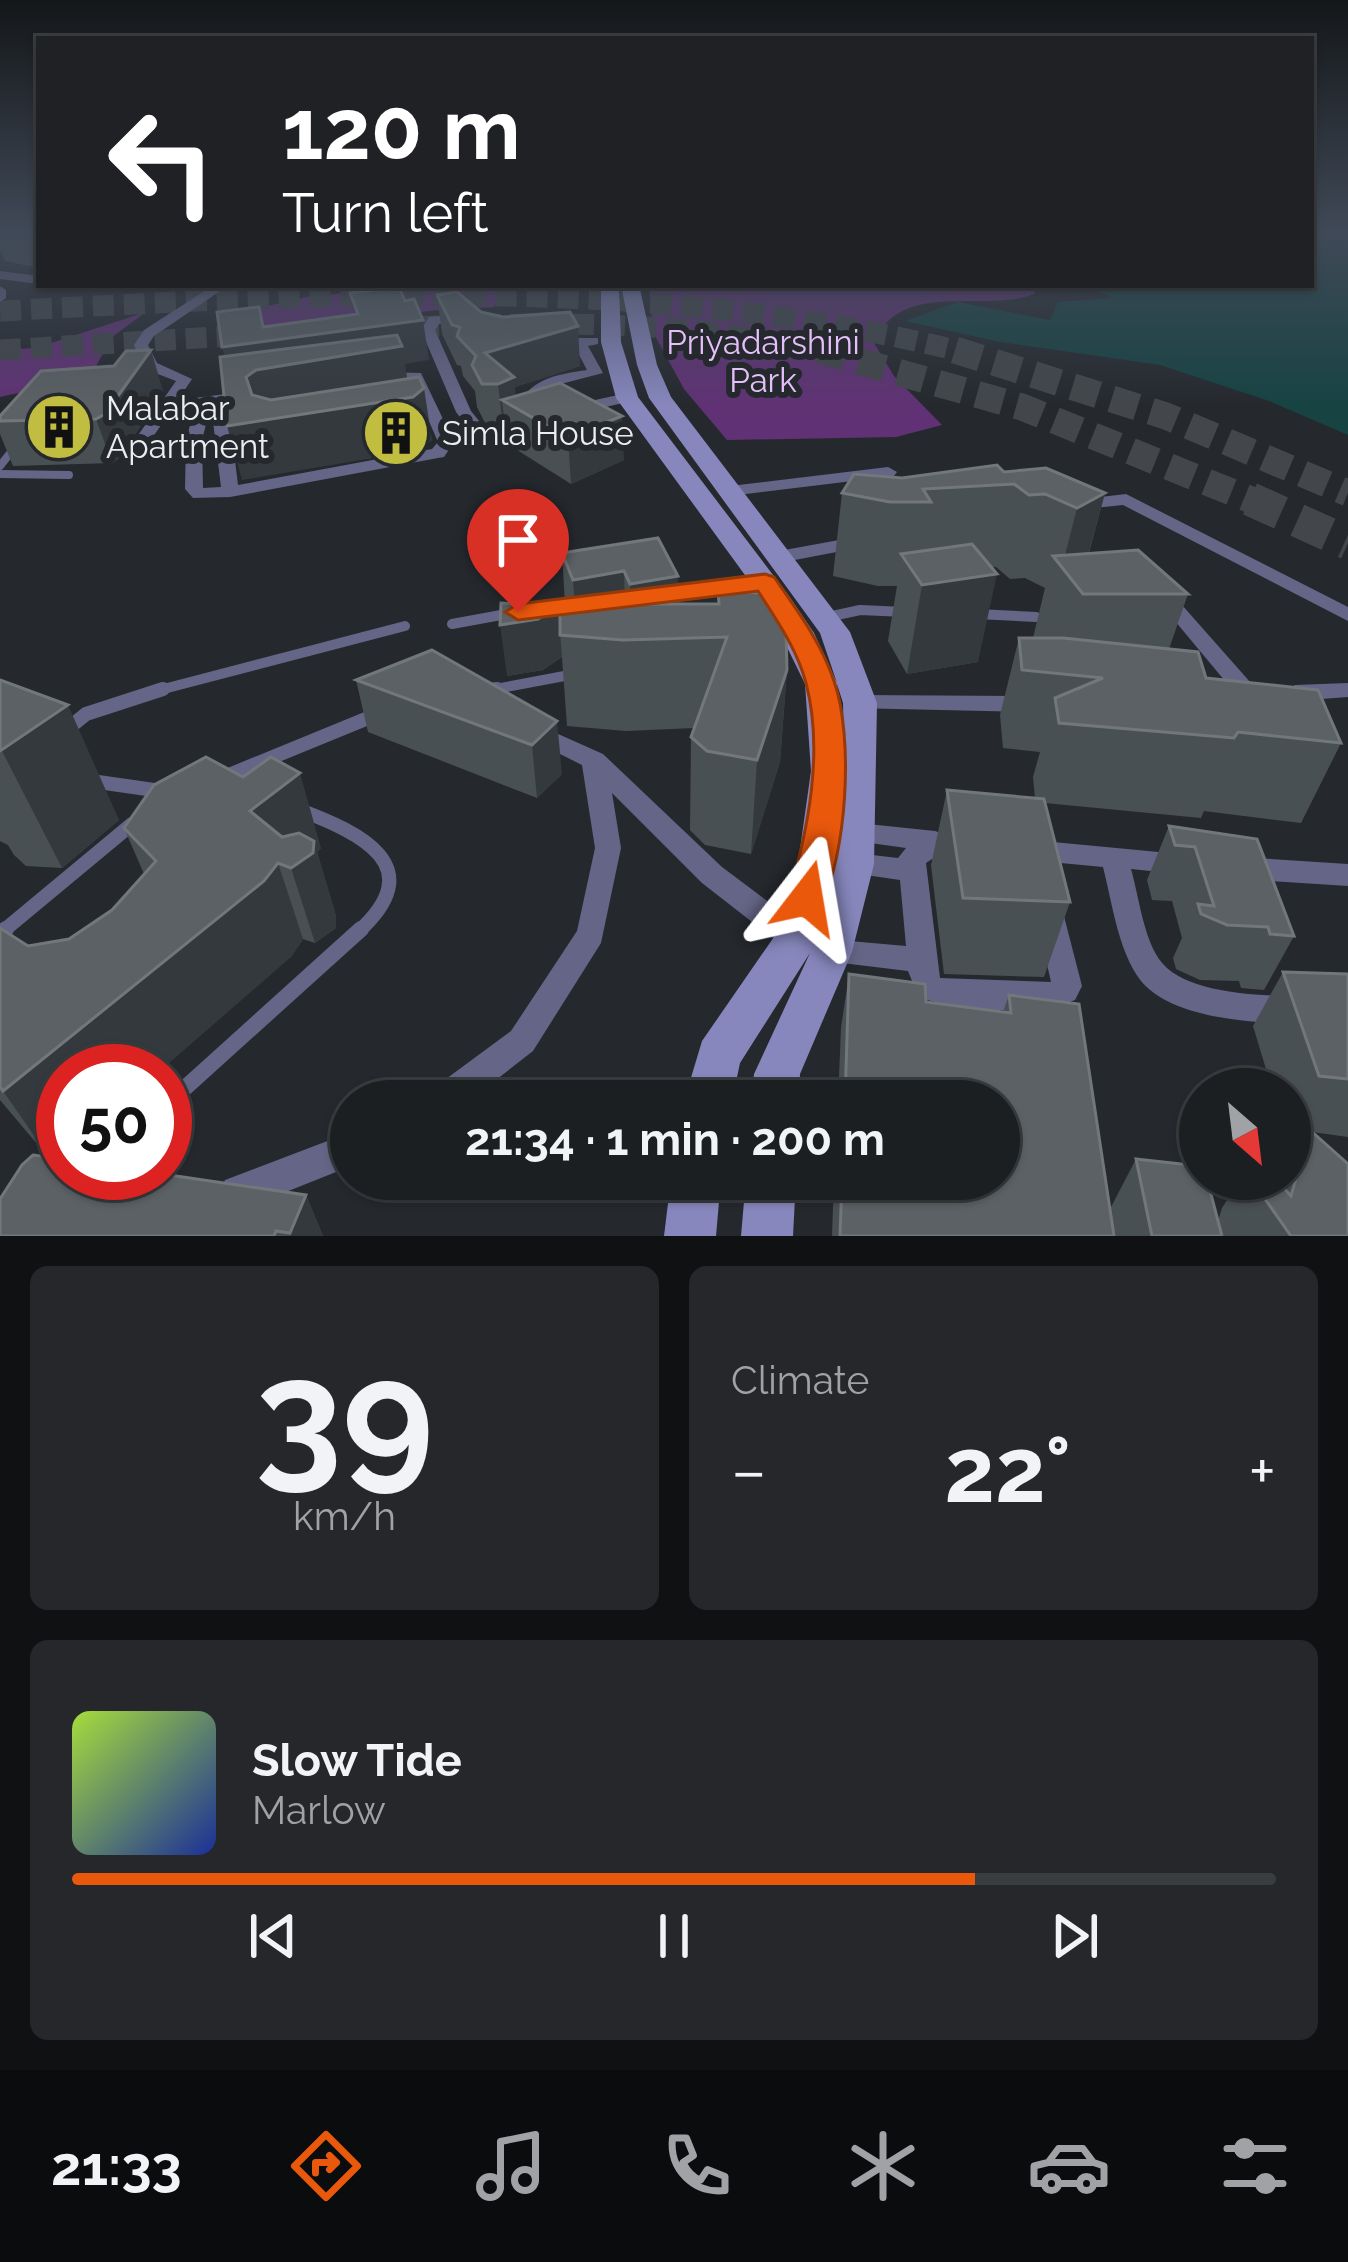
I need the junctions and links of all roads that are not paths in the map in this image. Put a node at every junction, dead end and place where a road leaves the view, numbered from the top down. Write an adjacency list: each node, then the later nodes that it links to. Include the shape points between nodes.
1 (213, 292): 7 (street, via 149,333 141,345)
2 (610, 292): 12 (main road)
3 (631, 292): 24 (main road, via 661,398)
4 (482, 331): 17 (street, via 481,319 456,317 434,320 428,330 479,436 507,436)
5 (588, 341): 6 (street); 9 (street, via 596,373); 12 (street)
6 (542, 346)
7 (152, 366): 8 (street); 14 (street, via 185,380)
8 (123, 373)
9 (578, 376): 12 (street); 17 (street, via 532,391 527,401)
10 (353, 380): 15 (street, via 412,374)
11 (264, 394): 13 (street)
12 (618, 396): 17 (street); 24 (main road)
13 (212, 402): 14 (street); 23 (street); 23 (street, via 194,440 194,489)
14 (167, 406): 19 (street)
15 (432, 410): 16 (street); 23 (street, via 446,442 428,458)
16 (411, 413)
17 (544, 417)
18 (25, 436): 20 (lane)
19 (135, 451)
20 (0, 470): 22 (lane)
21 (888, 472): 24 (street)
22 (69, 475)
23 (230, 492)
24 (729, 504): 27 (main road)
25 (1052, 509): 33 (street, via 1126,499)
26 (893, 537): 27 (street)
27 (780, 573): 28 (lane); 37 (main road)
28 (641, 597)
29 (1175, 610): 41 (street)
30 (523, 612): 35 (lane)
31 (926, 612): 37 (lane, via 860,610)
32 (970, 614): 34 (lane)
33 (1348, 615)
34 (1036, 616)
35 (452, 624)
36 (406, 626): 46 (lane, via 112,704 86,714)
37 (804, 628): 43 (main road, via 835,632); 58 (main road, via 821,684 830,771)
38 (595, 670): 40 (lane)
39 (1348, 690): 41 (street)
40 (479, 693): 47 (street)
41 (1250, 696): 42 (street)
42 (1213, 699)
43 (860, 703): 44 (street); 53 (main road)
44 (1054, 704)
45 (385, 711): 49 (lane)
46 (57, 747)
47 (594, 760): 58 (street, via 712,874); 61 (street, via 608,848 591,934 522,1041)
48 (81, 779): 51 (lane)
49 (205, 783)
50 (186, 789): 51 (lane)
51 (168, 794): 57 (lane)
52 (281, 802): 64 (lane, via 368,836 392,885 370,921)
53 (856, 849): 54 (street); 55 (street); 58 (main road)
54 (1114, 859): 56 (street); 60 (street, via 1147,968 1166,988 1199,1000)
55 (913, 871): 59 (street); 59 (street, via 915,853 928,848 1031,860 1043,872 1067,986 1052,996 940,992 929,987)
56 (1348, 875)
57 (0, 934)
58 (813, 946): 59 (street); 62 (main road, via 718,1056); 63 (main road)
59 (921, 960)
60 (1348, 1011)
61 (471, 1080)
62 (713, 1080)
63 (777, 1080)
64 (192, 1082)
65 (330, 1157): 66 (street)
66 (238, 1193)
67 (694, 1200): 69 (main road)
68 (770, 1200): 70 (main road)
69 (690, 1236)
70 (767, 1236)

